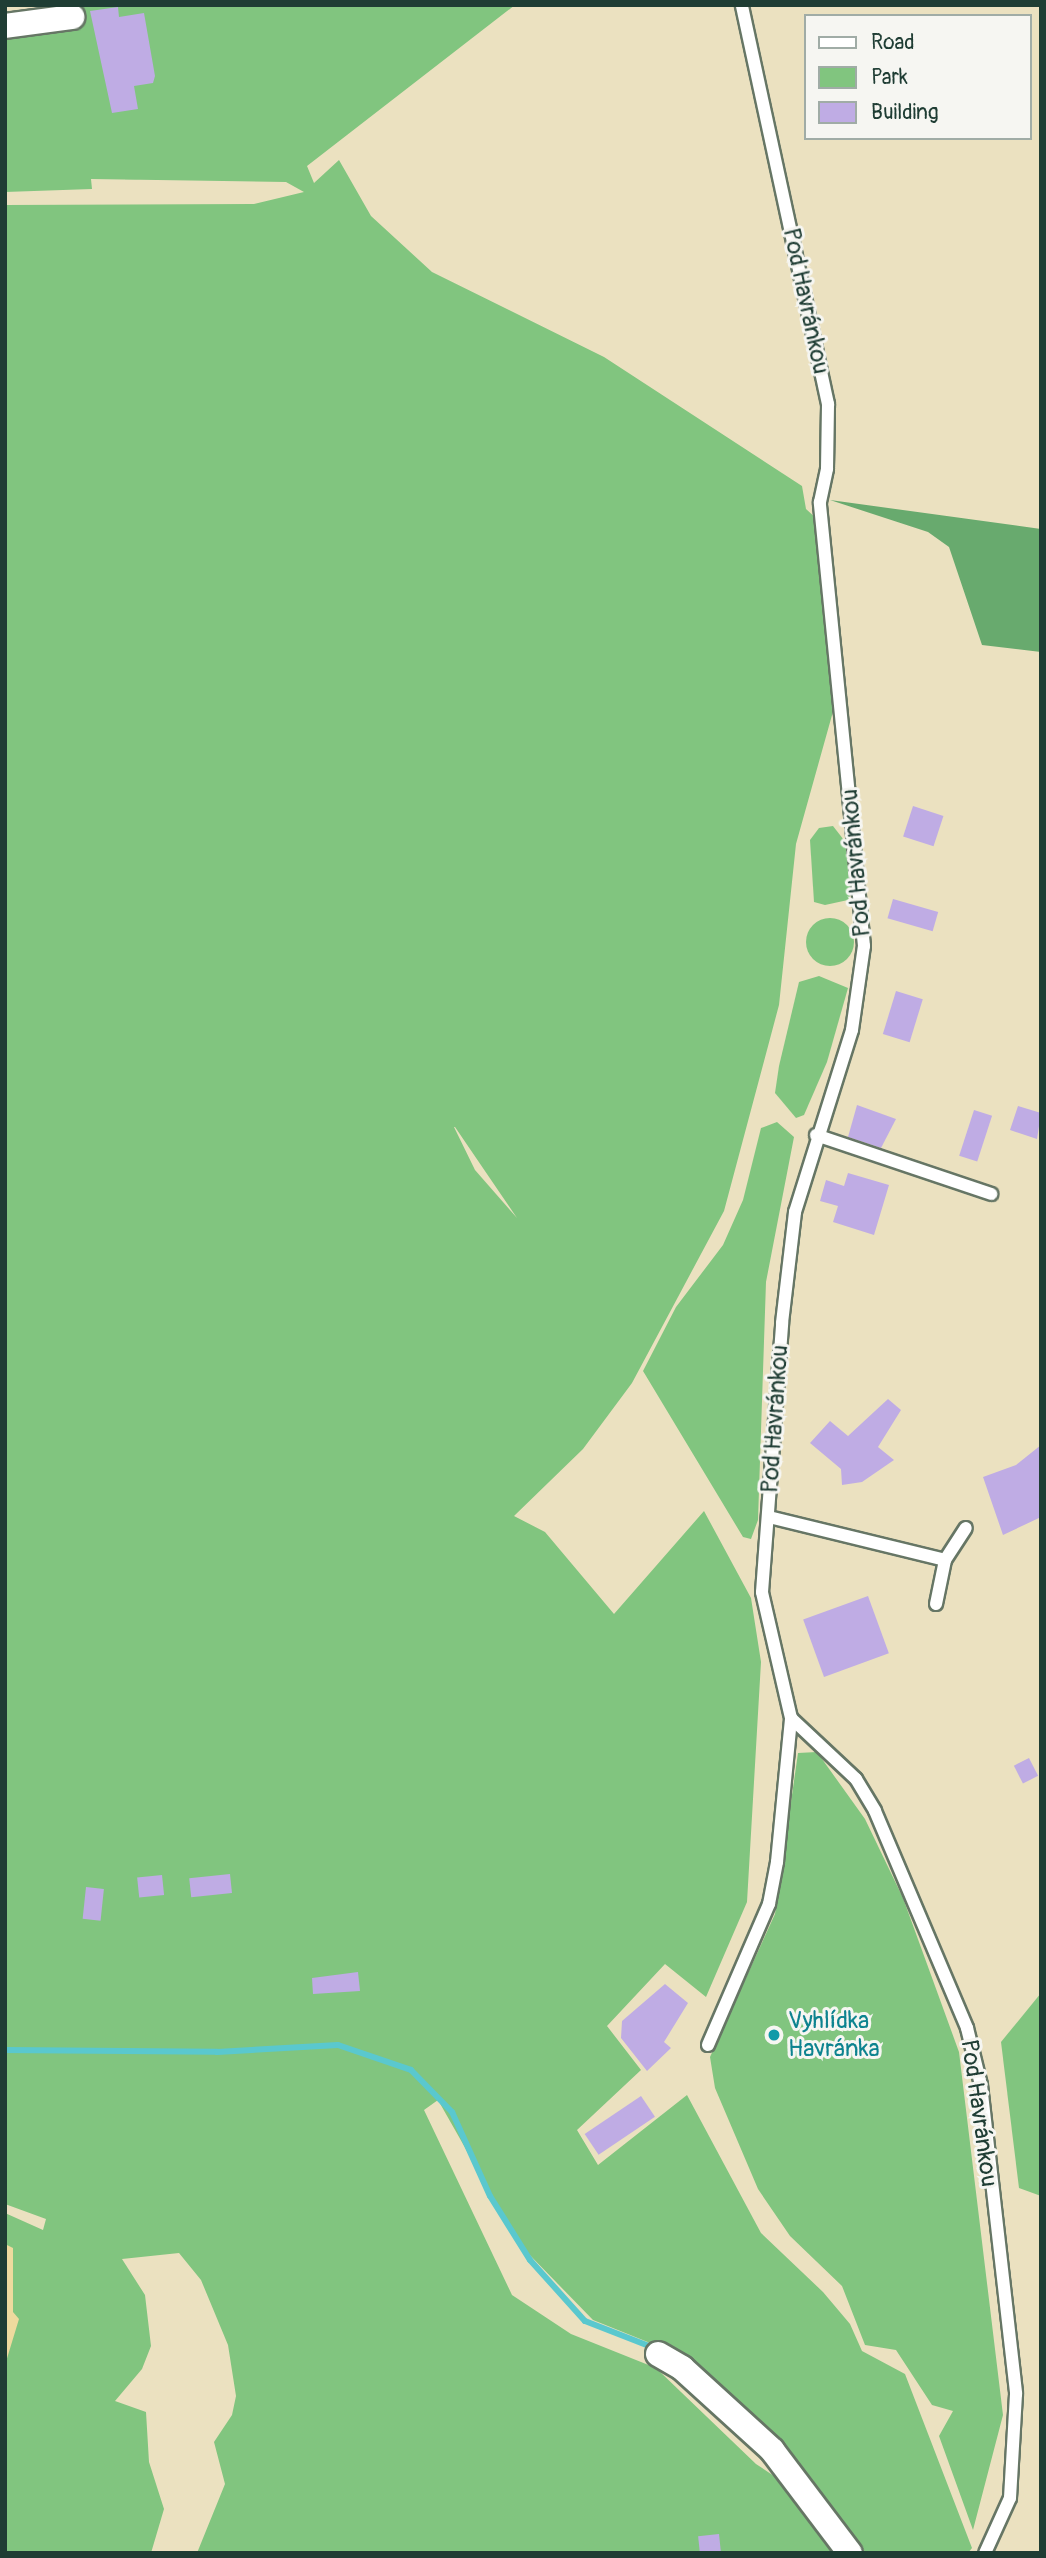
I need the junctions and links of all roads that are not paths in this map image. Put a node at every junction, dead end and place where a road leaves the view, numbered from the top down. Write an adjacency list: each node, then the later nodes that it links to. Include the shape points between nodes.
1 (742, 5): 4 (lane, Pod Havránkou, via 828,404 828,469 820,502 864,946 852,1030)
2 (72, 17): 3 (street)
3 (5, 26)
4 (816, 1135): 5 (lane); 6 (lane, Pod Havránkou, via 792,1236)
5 (991, 1194)
6 (769, 1517): 8 (lane); 10 (lane, Pod Havránkou, via 762,1592)
7 (966, 1528): 8 (lane)
8 (945, 1560): 9 (lane)
9 (936, 1604)
10 (791, 1718): 11 (lane, Pod Havránkou, via 769,1904); 14 (lane, Pod Havránkou, via 856,1779 875,1811 967,2028 981,2085 1016,2394 1010,2498)
11 (708, 2045)
12 (658, 2354): 13 (street, via 682,2368 772,2450)
13 (850, 2553)
14 (985, 2553)

